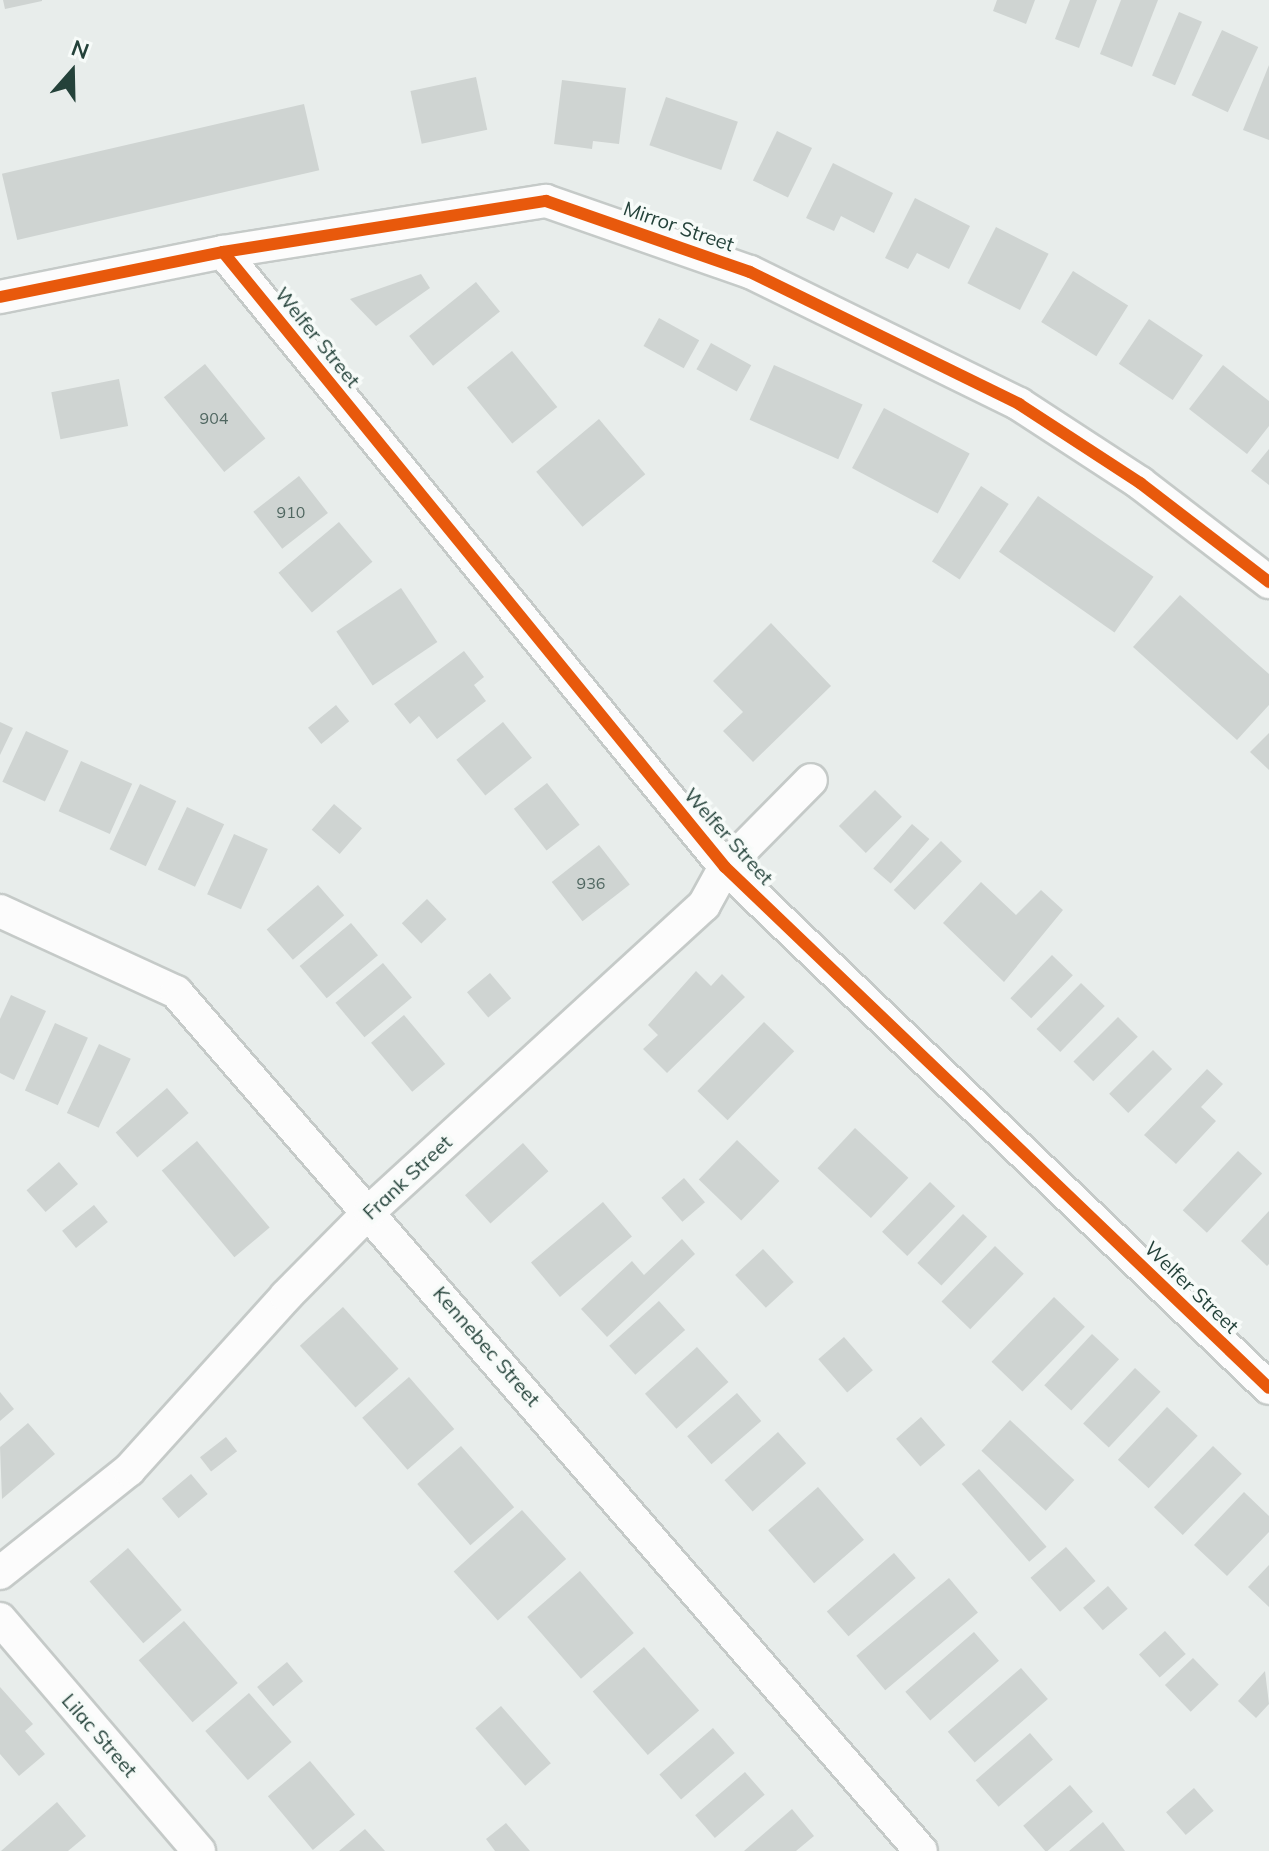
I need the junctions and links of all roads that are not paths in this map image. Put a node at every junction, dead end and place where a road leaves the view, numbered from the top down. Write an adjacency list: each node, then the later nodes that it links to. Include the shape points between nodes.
1 (223, 252): 2 (street, Mirror Street); 3 (street, Mirror Street, via 546,201 750,272 1019,404 1140,483); 5 (street, Welfer Street)
2 (0, 297)
3 (1269, 582)
4 (811, 780): 5 (street, Frank Street)
5 (725, 867): 7 (street, Frank Street, via 704,905); 8 (street, Welfer Street)
6 (0, 911): 7 (street, Kennebec Street, via 176,992)
7 (370, 1211): 9 (street, Frank Street, via 129,1470); 12 (street, Kennebec Street)
8 (1269, 1388)
9 (0, 1573)
10 (0, 1619): 11 (street, Lilac Street)
11 (199, 1851)
12 (921, 1851)

